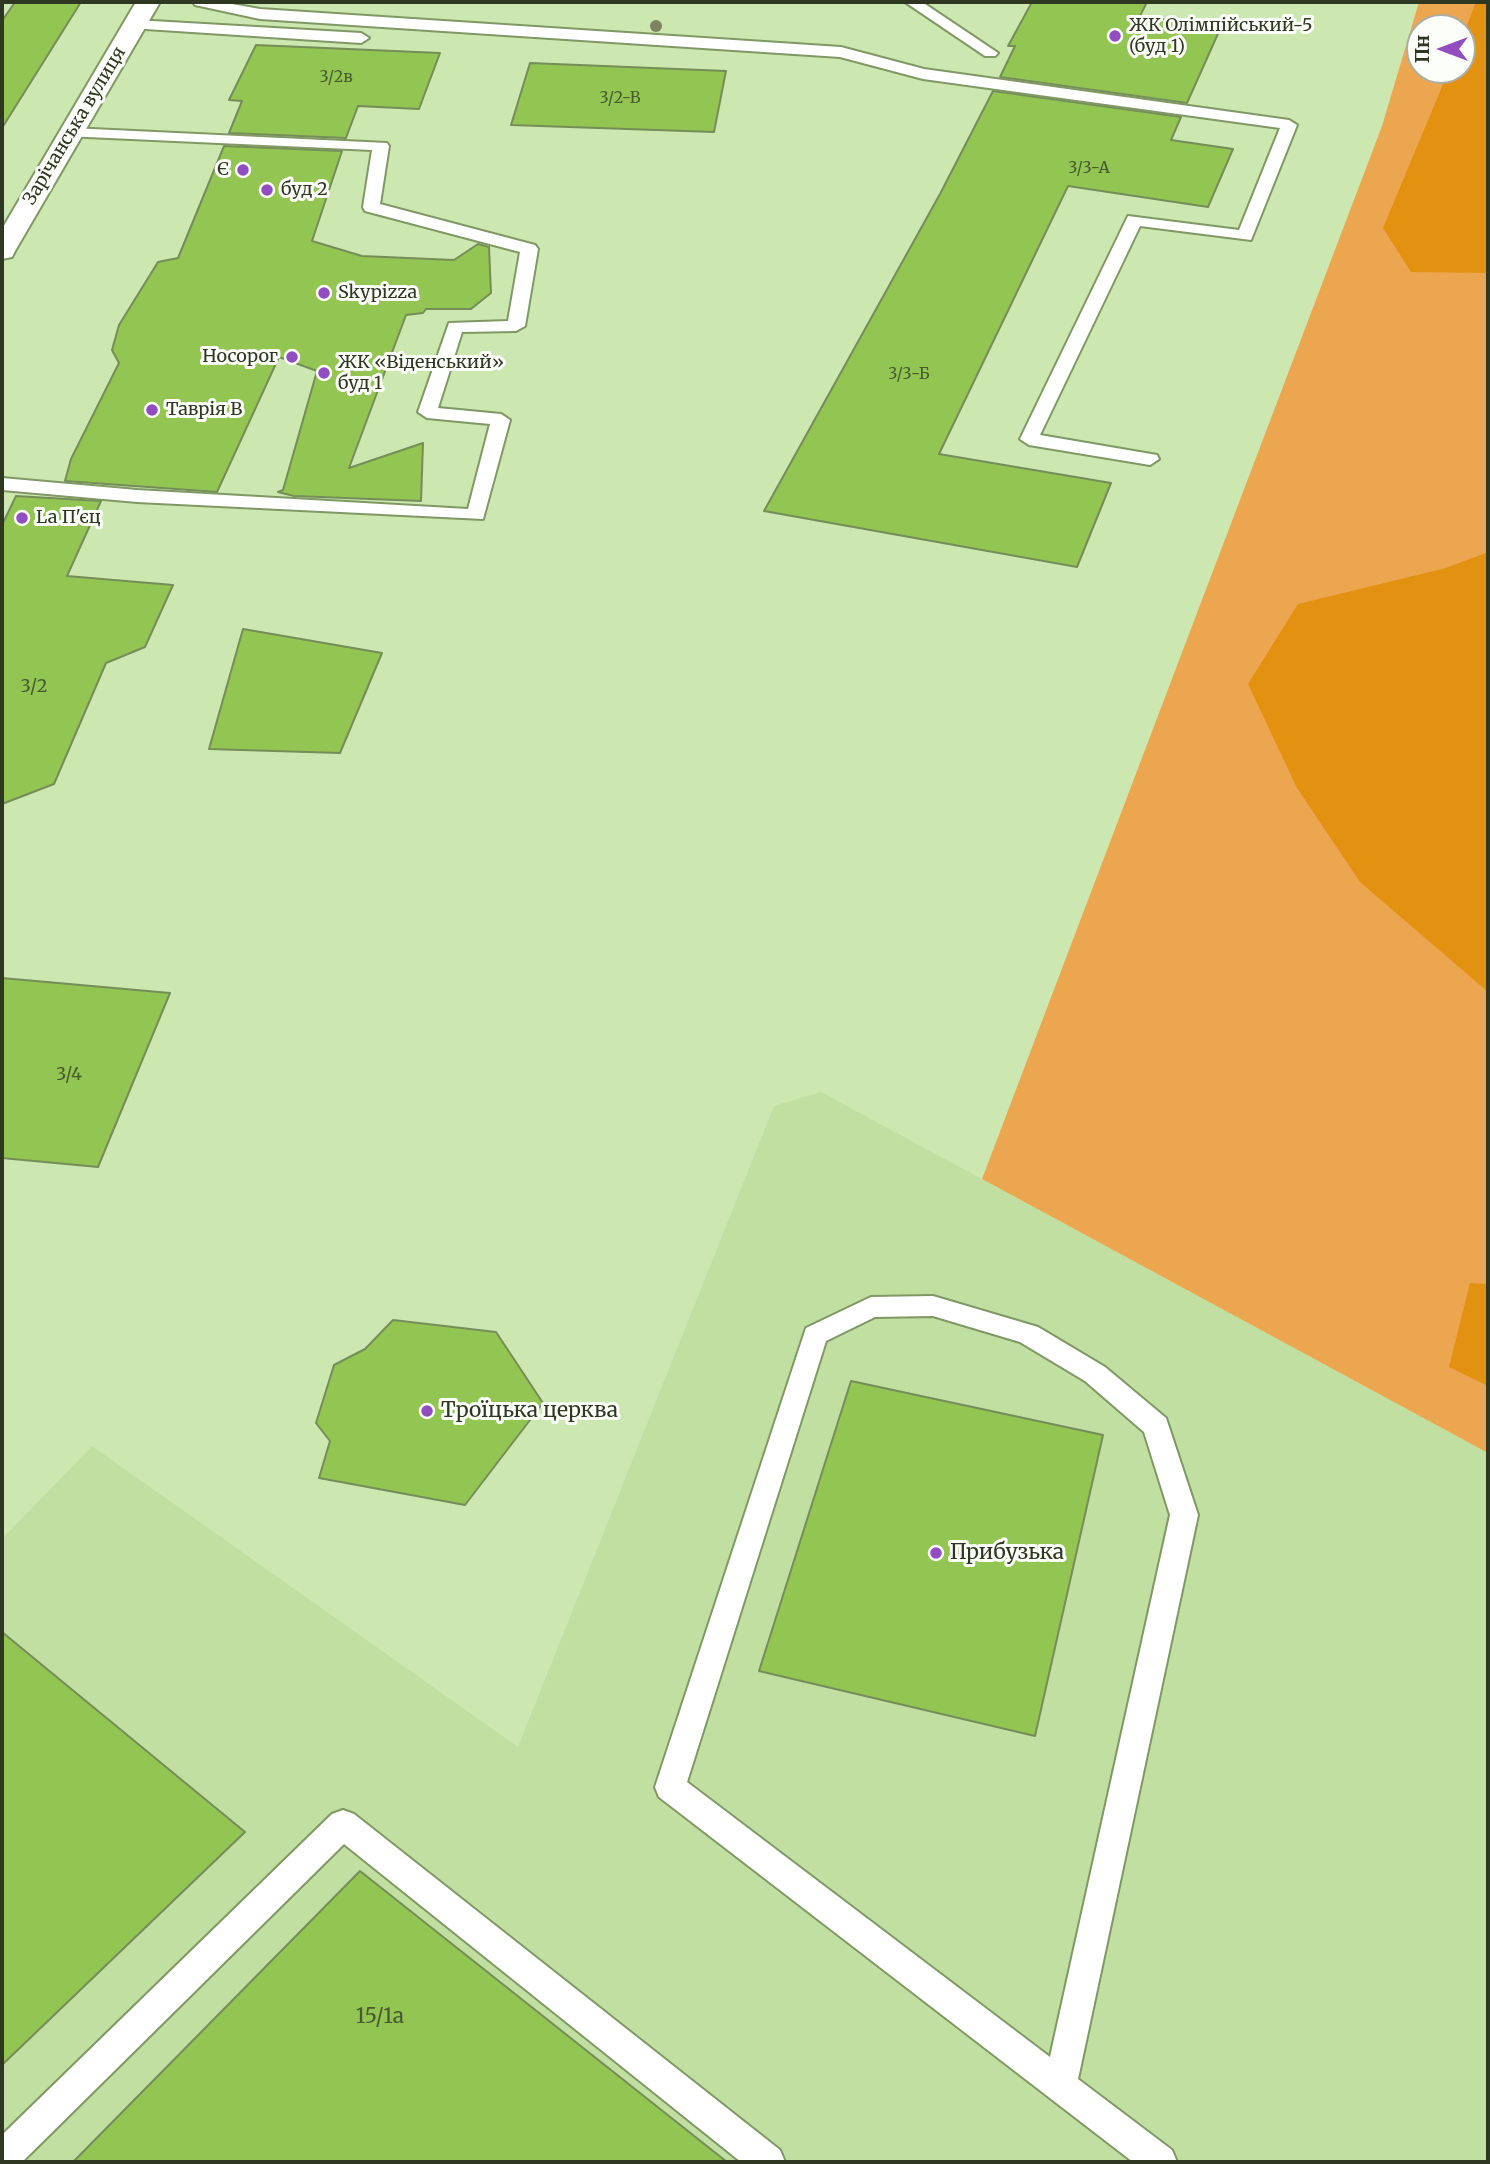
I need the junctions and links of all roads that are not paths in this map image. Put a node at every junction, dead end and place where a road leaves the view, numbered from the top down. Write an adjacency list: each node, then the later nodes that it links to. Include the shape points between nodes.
1 (148, 2): 4 (street, Зарічанська вулиця)
2 (200, 2): 9 (lane, via 260,14 841,52 923,74 1289,125 1245,236 1134,220 1029,439)
3 (912, 2): 6 (lane)
4 (135, 25): 5 (lane); 7 (street, Зарічанська вулиця)
5 (378, 38)
6 (990, 52)
7 (71, 133): 8 (street, Зарічанська вулиця); 10 (lane, via 381,146 371,206 529,249 516,326 455,327 427,412 501,420 476,515)
8 (2, 251)
9 (1150, 459)
10 (2, 484)
11 (1060, 2087): 11 (lane, via 670,1787 815,1335 871,1307 933,1306 1029,1334 1095,1374 1156,1426 1184,1515); 14 (lane)
12 (2, 2158): 13 (lane, via 343,1824)
13 (768, 2162)
14 (1160, 2162)

